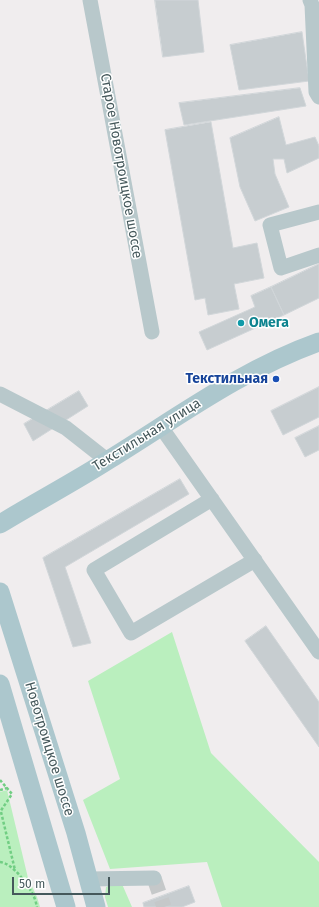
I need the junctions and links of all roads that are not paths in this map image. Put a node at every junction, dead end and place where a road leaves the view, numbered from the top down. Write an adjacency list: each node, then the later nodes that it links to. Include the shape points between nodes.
1 (90, 0): 6 (street, Старое Новотроицкое шоссе)
2 (310, 0): 3 (street, via 316,92)
3 (319, 97)
4 (319, 212): 5 (street, via 270,225 281,268)
5 (319, 256)
6 (152, 332)
7 (319, 342): 9 (main road, Текстильная улица, via 268,363 222,388)
8 (0, 394): 10 (street, via 66,428)
9 (162, 427): 10 (main road, Текстильная улица); 11 (street)
10 (108, 460): 12 (main road, Текстильная улица)
11 (212, 500): 13 (street); 13 (street, via 94,570 131,633)
12 (0, 524)
13 (255, 560): 15 (street)
14 (0, 592): 18 (main road, Новотроицкое шоссе)
15 (319, 652)
16 (0, 684): 19 (main road, Новотроицкое шоссе)
17 (154, 878): 18 (street)
18 (89, 880): 20 (main road, Новотроицкое шоссе)
19 (66, 907)
20 (96, 907)

